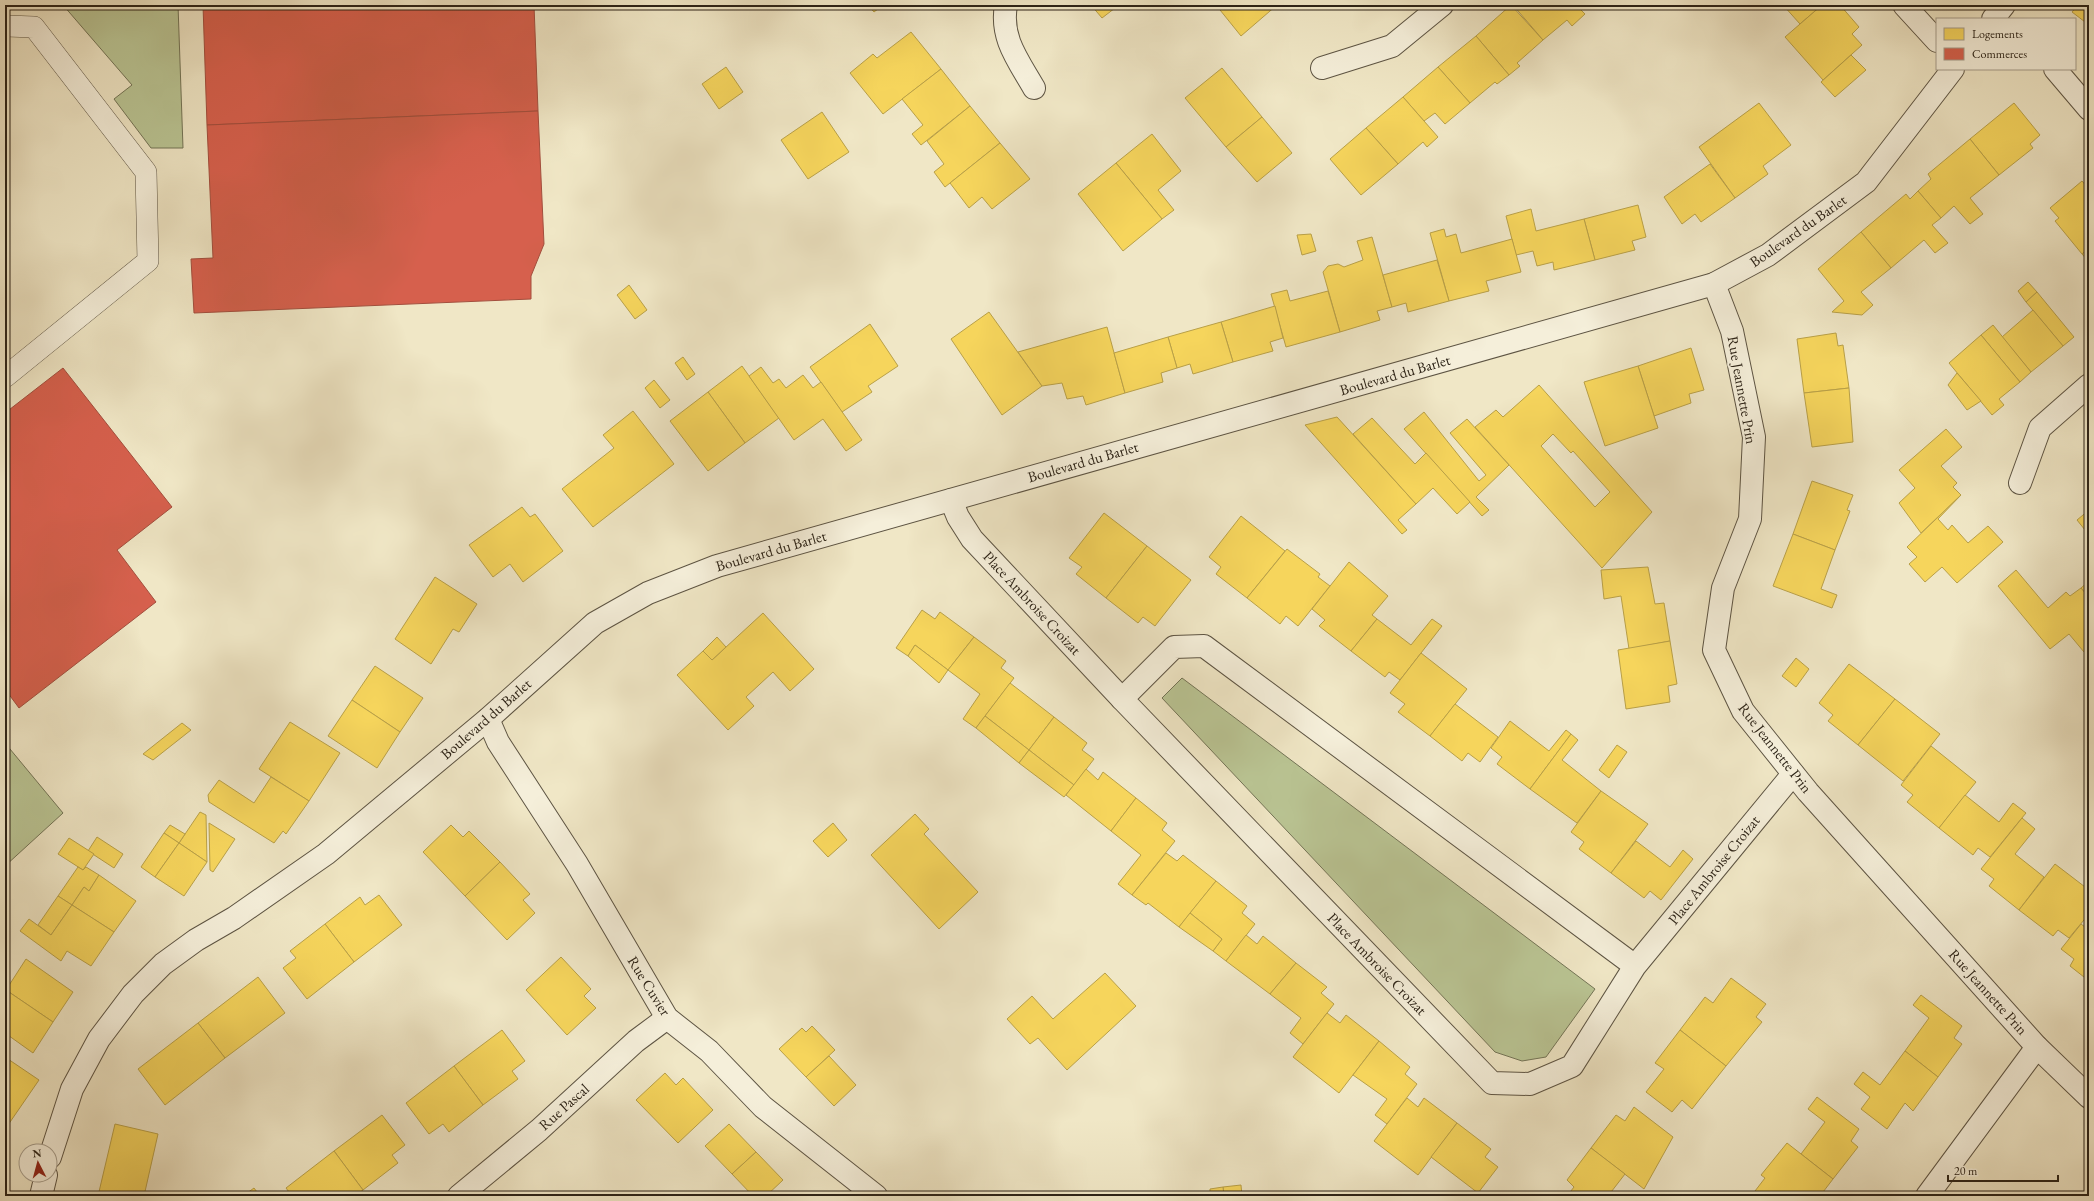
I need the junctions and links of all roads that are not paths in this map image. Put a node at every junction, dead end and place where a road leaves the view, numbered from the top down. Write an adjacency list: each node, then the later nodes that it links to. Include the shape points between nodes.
1 (1006, 5): 9 (street, via 1004,18 1010,47)
2 (1442, 5): 6 (street, via 1392,46)
3 (1904, 5): 5 (street)
4 (6, 27): 12 (lane, via 34,27 146,172 148,261)
5 (1936, 40)
6 (1322, 68)
7 (1952, 70): 11 (street, Boulevard du Barlet, via 1866,182 1768,255)
8 (2056, 70): 10 (street)
9 (1034, 88)
10 (2089, 109)
11 (1714, 284): 15 (street, Boulevard du Barlet); 18 (street, Rue Jeannette Prin, via 1732,331 1754,437 1750,519 1724,588 1714,650 1743,711)
12 (5, 377)
13 (2089, 386): 14 (street, via 2040,428)
14 (2020, 482)
15 (951, 500): 16 (street, Place Ambroise Croizat, via 972,539); 17 (street, Boulevard du Barlet, via 717,566 648,593 595,623)
16 (1122, 699): 19 (street, via 1174,647 1204,646); 19 (street, Place Ambroise Croizat, via 1492,1084 1530,1084 1572,1066)
17 (488, 719): 20 (street, Rue Cuvier, via 498,742 577,864); 23 (street, Boulevard du Barlet, via 326,854 163,964 133,994 103,1033 72,1089)
18 (1793, 774): 19 (street, Place Ambroise Croizat); 21 (street, Rue Jeannette Prin)
19 (1635, 966)
20 (667, 1018): 26 (street, Rue Pascal, via 636,1041 539,1130); 27 (street, Rue Cuvier, via 709,1051 763,1107)
21 (2037, 1047): 22 (street, Rue Jeannette Prin); 28 (street)
22 (2089, 1097)
23 (55, 1143)
24 (44, 1183): 25 (street)
25 (41, 1196)
26 (459, 1196)
27 (876, 1196)
28 (1926, 1196)

